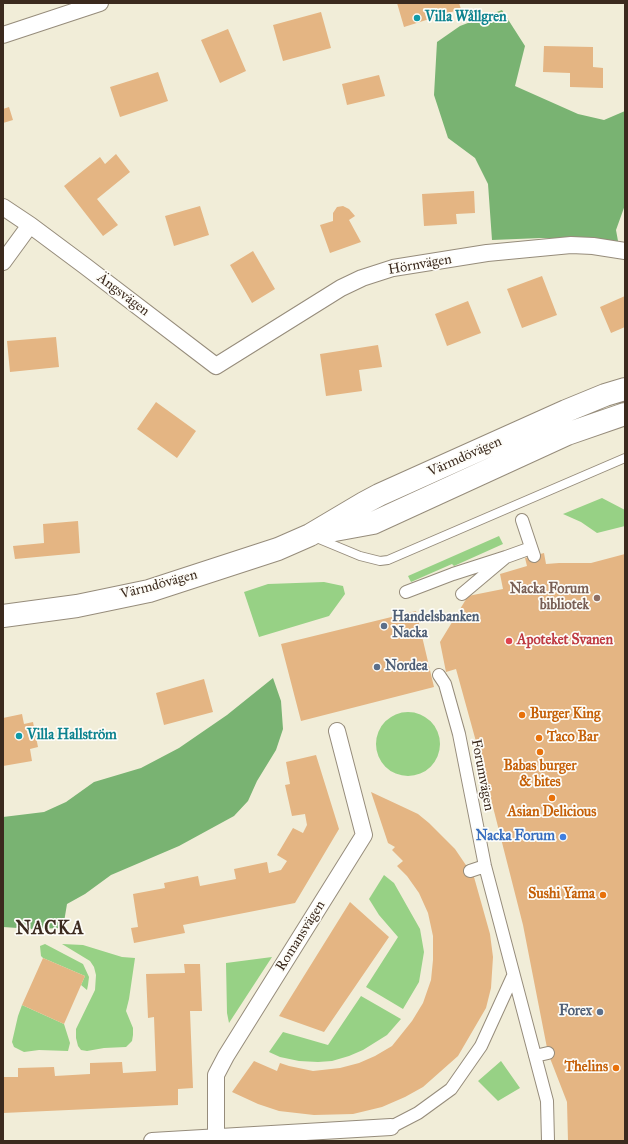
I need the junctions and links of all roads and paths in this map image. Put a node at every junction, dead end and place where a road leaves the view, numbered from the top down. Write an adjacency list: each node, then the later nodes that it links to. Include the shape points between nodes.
1 (100, 3): 2 (street)
2 (3, 35)
3 (3, 207): 4 (street, Ängsvägen)
4 (30, 225): 6 (street); 7 (street, Ängsvägen)
5 (625, 251): 7 (street, Hörnvägen, via 564,245 487,253 393,268 341,288)
6 (3, 262)
7 (216, 366)
8 (625, 389): 12 (main road, Värmdövägen, via 566,411 379,495)
9 (625, 414): 12 (main road, Värmdövägen, via 567,434 373,523)
10 (625, 458): 12 (lane, via 388,560 380,561 360,556)
11 (522, 520): 13 (street, via 533,552)
12 (310, 535): 16 (main road, Värmdövägen, via 278,549 149,591 77,606)
13 (506, 557): 14 (street); 15 (street)
14 (406, 592)
15 (462, 594)
16 (3, 616)
17 (439, 675): 19 (street, Forumvägen, via 445,684 459,734)
18 (337, 731): 25 (street, Romansvägen, via 364,835 216,1075)
19 (484, 866): 20 (street); 21 (street, Forumvägen)
20 (470, 870)
21 (513, 976): 23 (street, Forumvägen); 24 (street, via 481,1046 451,1089)
22 (548, 1053): 23 (street)
23 (535, 1056): 27 (street, Forumvägen, via 547,1101)
24 (391, 1127): 25 (street)
25 (216, 1137): 26 (street)
26 (152, 1141)
27 (548, 1141)

